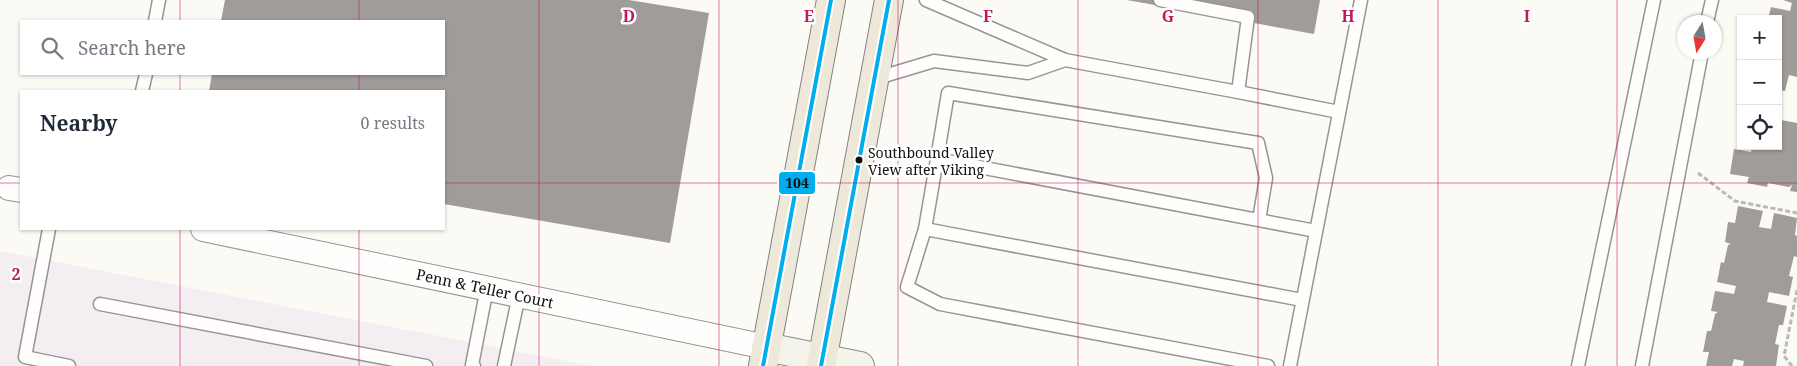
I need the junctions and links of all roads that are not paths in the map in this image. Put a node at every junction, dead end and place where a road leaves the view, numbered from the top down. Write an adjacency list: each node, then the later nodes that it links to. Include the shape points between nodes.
1 (159, 0): 10 (lane)
2 (831, 0): 29 (main road)
3 (889, 0): 14 (main road)
4 (926, 0): 11 (lane)
5 (1160, 0): 16 (lane, via 1248,17)
6 (1361, 0): 17 (lane)
7 (1654, 0): 39 (lane)
8 (1712, 0): 9 (lane)
9 (1709, 15)
10 (155, 20)
11 (1065, 60): 14 (lane, via 1028,73 934,61); 16 (lane)
12 (1700, 60): 40 (lane)
13 (146, 75): 15 (lane)
14 (874, 79): 30 (main road)
15 (142, 90)
16 (1238, 92): 17 (lane)
17 (1339, 112): 23 (lane)
18 (937, 159): 19 (lane); 19 (lane, via 948,93 1258,143 1266,178); 20 (lane)
19 (1259, 220): 23 (lane)
20 (925, 229): 26 (lane); 37 (lane, via 907,288 940,304)
21 (49, 230): 31 (lane, via 25,357)
22 (208, 230): 24 (street, Penn & Teller Court)
23 (1316, 231): 26 (lane)
24 (486, 288): 25 (street, Penn & Teller Court); 34 (lane)
25 (519, 295): 29 (street, Penn & Teller Court); 35 (lane)
26 (1302, 300): 38 (lane)
27 (100, 304): 28 (lane)
28 (357, 353): 32 (lane); 33 (lane)
29 (765, 356): 30 (street)
30 (821, 362): 36 (street)
31 (69, 366)
32 (354, 366)
33 (426, 366)
34 (474, 366)
35 (504, 366)
36 (860, 366)
37 (1268, 366)
38 (1290, 366)
39 (1578, 366)
40 (1642, 366)

